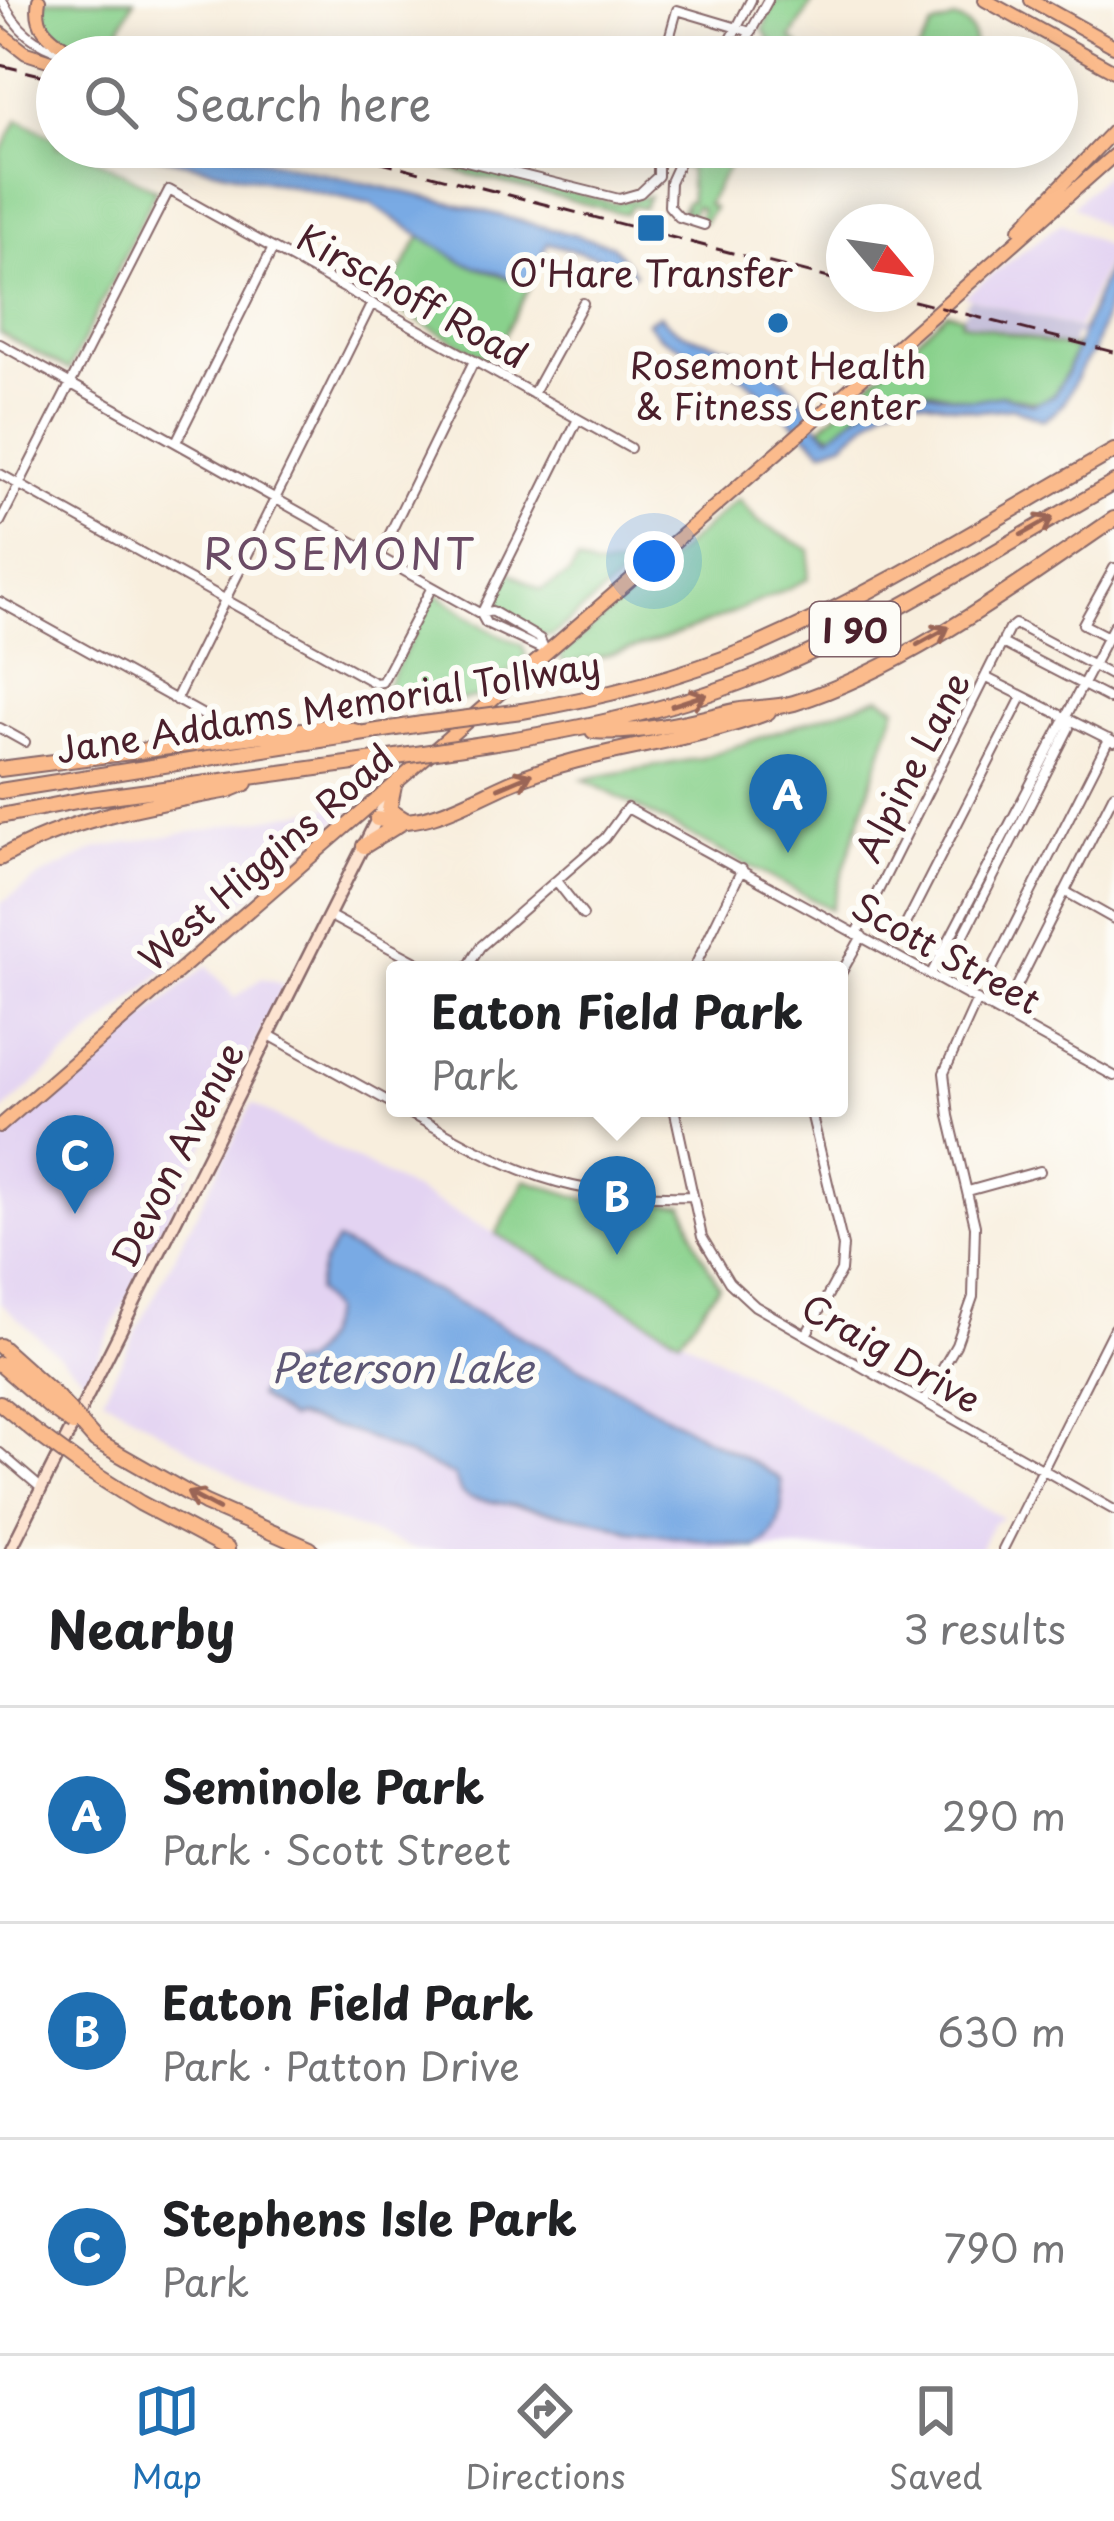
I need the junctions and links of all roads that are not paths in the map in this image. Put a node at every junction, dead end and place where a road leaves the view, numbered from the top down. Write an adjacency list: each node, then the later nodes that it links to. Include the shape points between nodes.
1 (2, 0): 15 (street)
2 (39, 0): 10 (main road)
3 (751, 0): 7 (street)
4 (768, 0): 8 (street)
5 (985, 0): 14 (main road)
6 (1030, 0): 16 (main road)
7 (738, 27): 8 (street); 11 (street, via 677,10); 12 (street)
8 (751, 32): 13 (street)
9 (0, 33): 18 (main road)
10 (48, 36)
11 (670, 36)
12 (733, 36)
13 (749, 36)
14 (1050, 36)
15 (36, 42)
16 (1114, 46)
17 (1078, 51): 19 (main road)
18 (36, 56)
19 (1114, 71)
20 (1114, 130): 22 (main road, West Higgins Road)
21 (1114, 155): 29 (main road, West Higgins Road)
22 (1078, 167)
23 (494, 168): 24 (street, via 619,199 640,193)
24 (658, 168)
25 (676, 168): 27 (street, via 669,206)
26 (1077, 168): 29 (main road, West Higgins Road)
27 (704, 226)
28 (273, 248): 30 (street, Kirschoff Road); 34 (street, Kirschoff Road, via 169,190); 37 (street)
29 (1000, 252): 54 (main road, West Higgins Road)
30 (372, 303): 33 (street, Kirschoff Road); 43 (street)
31 (583, 303): 35 (street)
32 (0, 344): 34 (street)
33 (474, 361): 35 (street, Kirschoff Road); 46 (street)
34 (70, 383): 37 (street); 42 (street)
35 (533, 394): 36 (street, Kirschoff Road)
36 (578, 419): 38 (street, Kirschoff Road); 51 (street)
37 (176, 442): 43 (street)
38 (630, 448)
39 (1114, 451): 67 (highway, Jane Addams Memorial Tollway / I 90, bridge, via 753,647 648,683)
40 (0, 474): 42 (street)
41 (1114, 483): 66 (highway, Jane Addams Memorial Tollway / I 90, one-way to 41, via 698,697 814,650)
42 (19, 484): 45 (street); 49 (street)
43 (275, 499): 46 (street); 49 (street)
44 (1114, 519): 62 (highway, Jane Addams Memorial Tollway / I 90, one-way to 44, via 943,631)
45 (0, 522)
46 (379, 556): 48 (street)
47 (1114, 568): 52 (street, via 1083,624)
48 (432, 586): 49 (street, via 375,683); 51 (street)
49 (226, 599): 60 (street)
50 (0, 602): 60 (street)
51 (481, 614): 54 (street)
52 (1111, 632): 55 (street)
53 (1002, 644): 55 (street, Alpine Lane, via 1015,624); 57 (street, Alpine Lane); 58 (street)
54 (547, 651): 72 (main road, West Higgins Road)
55 (1093, 665): 56 (street); 58 (street)
56 (1114, 676)
57 (985, 677): 59 (street); 87 (street, Alpine Lane)
58 (1083, 685): 61 (street); 64 (street)
59 (1022, 697): 64 (street); 88 (street, via 902,932)
60 (176, 699): 63 (street)
61 (1114, 701)
62 (790, 704): 66 (highway, Jane Addams Memorial Tollway / I 90, via 619,733); 78 (highway, one-way to 62, via 457,808 576,759 714,730)
63 (207, 717)
64 (1067, 719): 68 (street); 88 (street); 93 (street)
65 (0, 728): 69 (street)
66 (576, 730): 71 (highway, Jane Addams Memorial Tollway / I 90, bridge)
67 (369, 735): 70 (highway, via 333,726); 73 (highway, Jane Addams Memorial Tollway / I 90)
68 (1111, 740): 93 (street, via 986,981)
69 (25, 742)
70 (0, 769)
71 (267, 774): 76 (highway, Jane Addams Memorial Tollway / I 90); 80 (highway, via 229,790 73,823)
72 (394, 785): 75 (main road, West Higgins Road); 77 (main road, Devon Avenue); 78 (highway, via 389,809)
73 (0, 791)
74 (1114, 794): 83 (street)
75 (361, 814): 77 (main road); 104 (main road, West Higgins Road)
76 (0, 816)
77 (377, 820): 78 (highway); 79 (main road, Devon Avenue)
78 (405, 820): 79 (highway)
79 (364, 846): 85 (main road, Devon Avenue)
80 (0, 858)
81 (742, 869): 82 (street, Scott Street, via 627,808); 87 (street, Scott Street); 91 (street)
82 (556, 882): 84 (street); 90 (street)
83 (1066, 892): 86 (street); 97 (street)
84 (584, 915)
85 (330, 916): 89 (street); 98 (main road, Devon Avenue)
86 (1114, 919)
87 (860, 935): 92 (street, Alpine Lane); 94 (street, Scott Street)
88 (940, 956): 93 (street); 94 (street)
89 (414, 961)
90 (471, 961)
91 (697, 961)
92 (847, 961)
93 (951, 962): 95 (street)
94 (931, 974): 95 (street, Scott Street)
95 (941, 980): 96 (street, Scott Street)
96 (977, 1000): 97 (street, Scott Street); 106 (street, via 944,1073)
97 (1003, 1014): 99 (street, Scott Street)
98 (269, 1035): 100 (street); 117 (main road, Devon Avenue)
99 (1114, 1076)
100 (386, 1100)
101 (416, 1117): 107 (street, via 541,1180 617,1196)
102 (676, 1117): 107 (street, Craig Drive)
103 (812, 1117): 109 (street, via 843,1246 841,1271)
104 (0, 1126)
105 (1040, 1171): 106 (street)
106 (968, 1191): 112 (street, via 973,1297)
107 (691, 1196): 109 (street, Craig Drive, via 702,1237 729,1282)
108 (1114, 1328): 116 (street)
109 (806, 1334): 112 (street, Craig Drive)
110 (0, 1346): 114 (highway)
111 (0, 1364): 114 (highway)
112 (924, 1400): 116 (street, Craig Drive)
113 (0, 1402): 120 (highway, bridge, via 140,1503)
114 (54, 1403): 121 (highway, one-way to 114, bridge, via 205,1503 96,1441)
115 (0, 1453): 117 (street)
116 (1042, 1468): 118 (street, Craig Drive); 122 (street)
117 (41, 1488): 119 (main road, Devon Avenue)
118 (1114, 1510)
119 (11, 1549)
120 (227, 1549)
121 (310, 1549)
122 (1003, 1549)

